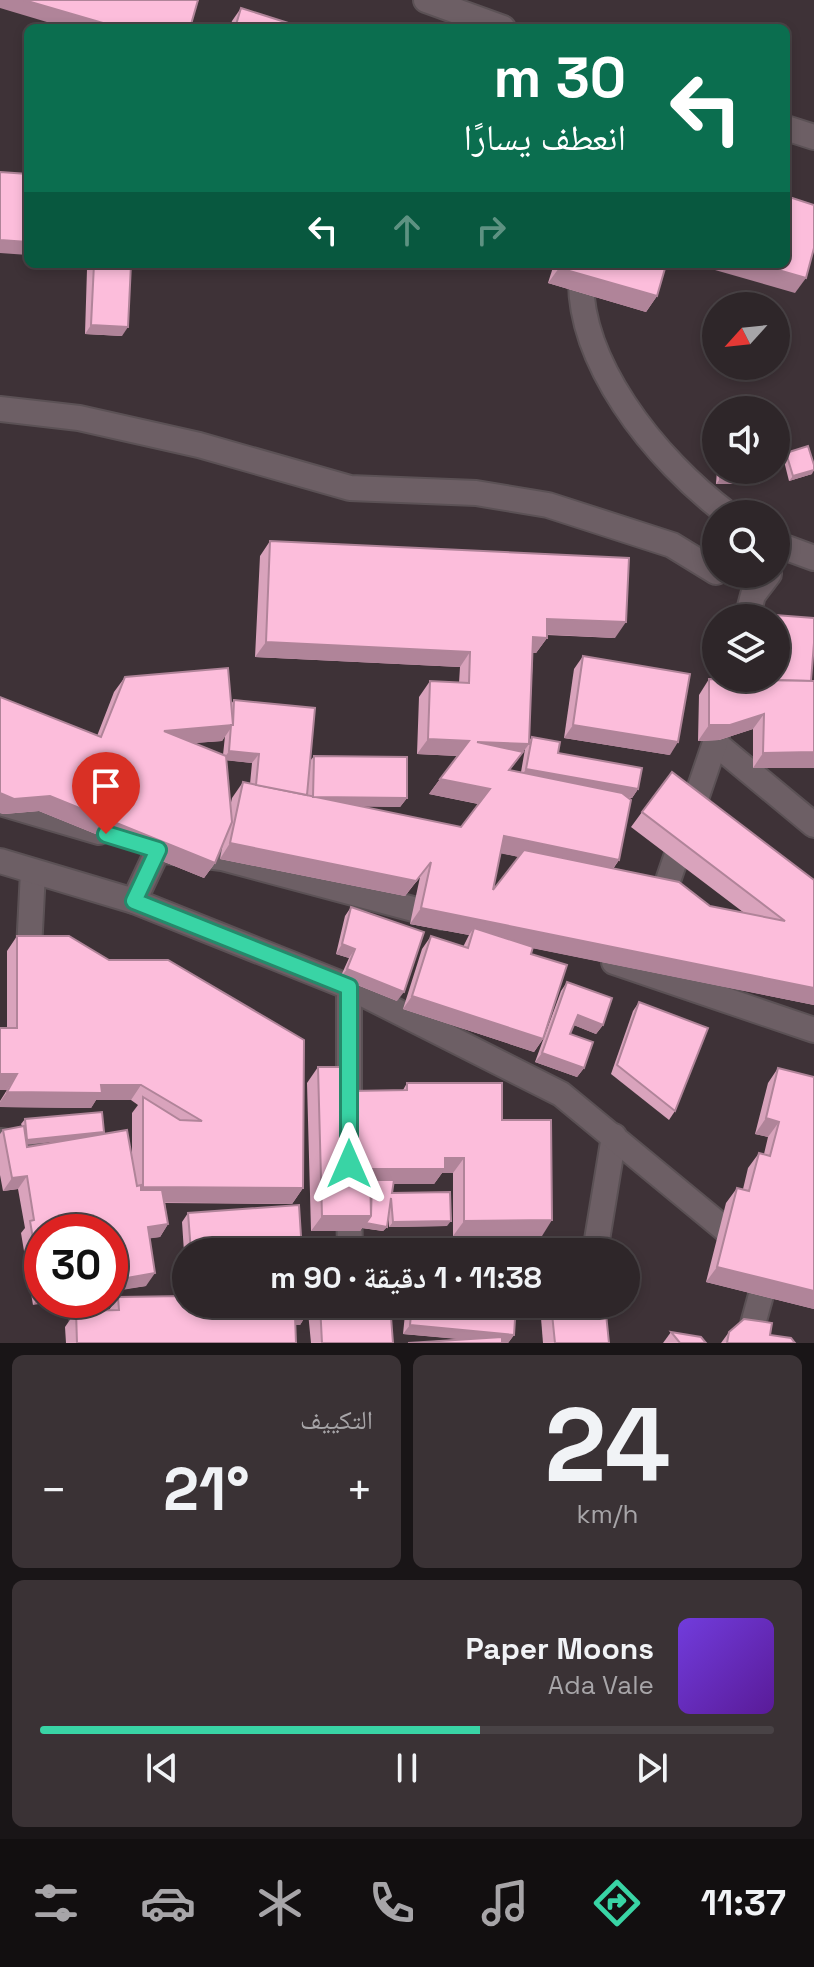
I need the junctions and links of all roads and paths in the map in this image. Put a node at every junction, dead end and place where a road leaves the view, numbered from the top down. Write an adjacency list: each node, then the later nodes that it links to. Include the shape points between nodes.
1 (426, 0): 2 (street)
2 (492, 24)
3 (790, 129): 4 (street)
4 (814, 137)
5 (582, 268): 7 (street, via 579,293 608,380 660,456)
6 (0, 409): 10 (street, via 79,418 184,441 350,488 476,493 548,505 672,545)
7 (712, 500)
8 (790, 554): 9 (street)
9 (814, 558)
10 (702, 563)
11 (733, 588): 12 (street)
12 (748, 604)
13 (728, 692): 14 (street)
14 (715, 743): 16 (street); 22 (street)
15 (0, 803): 17 (street)
16 (814, 825)
17 (158, 850): 20 (street); 21 (street, via 222,858)
18 (0, 861): 19 (street)
19 (33, 872): 20 (street); 25 (street)
20 (134, 901): 24 (street)
21 (468, 924)
22 (642, 954): 23 (street); 26 (street)
23 (591, 956)
24 (349, 987): 28 (street); 29 (street, via 561,1094)
25 (27, 993)
26 (814, 1030)
27 (33, 1115): 31 (street)
28 (349, 1127)
29 (614, 1136): 35 (street); 36 (street)
30 (0, 1141): 31 (street)
31 (34, 1145): 32 (street)
32 (42, 1174)
33 (349, 1174): 34 (street)
34 (350, 1238)
35 (597, 1238)
36 (769, 1266): 37 (street); 40 (street)
37 (792, 1277)
38 (82, 1318): 39 (street)
39 (88, 1343)
40 (753, 1343)

